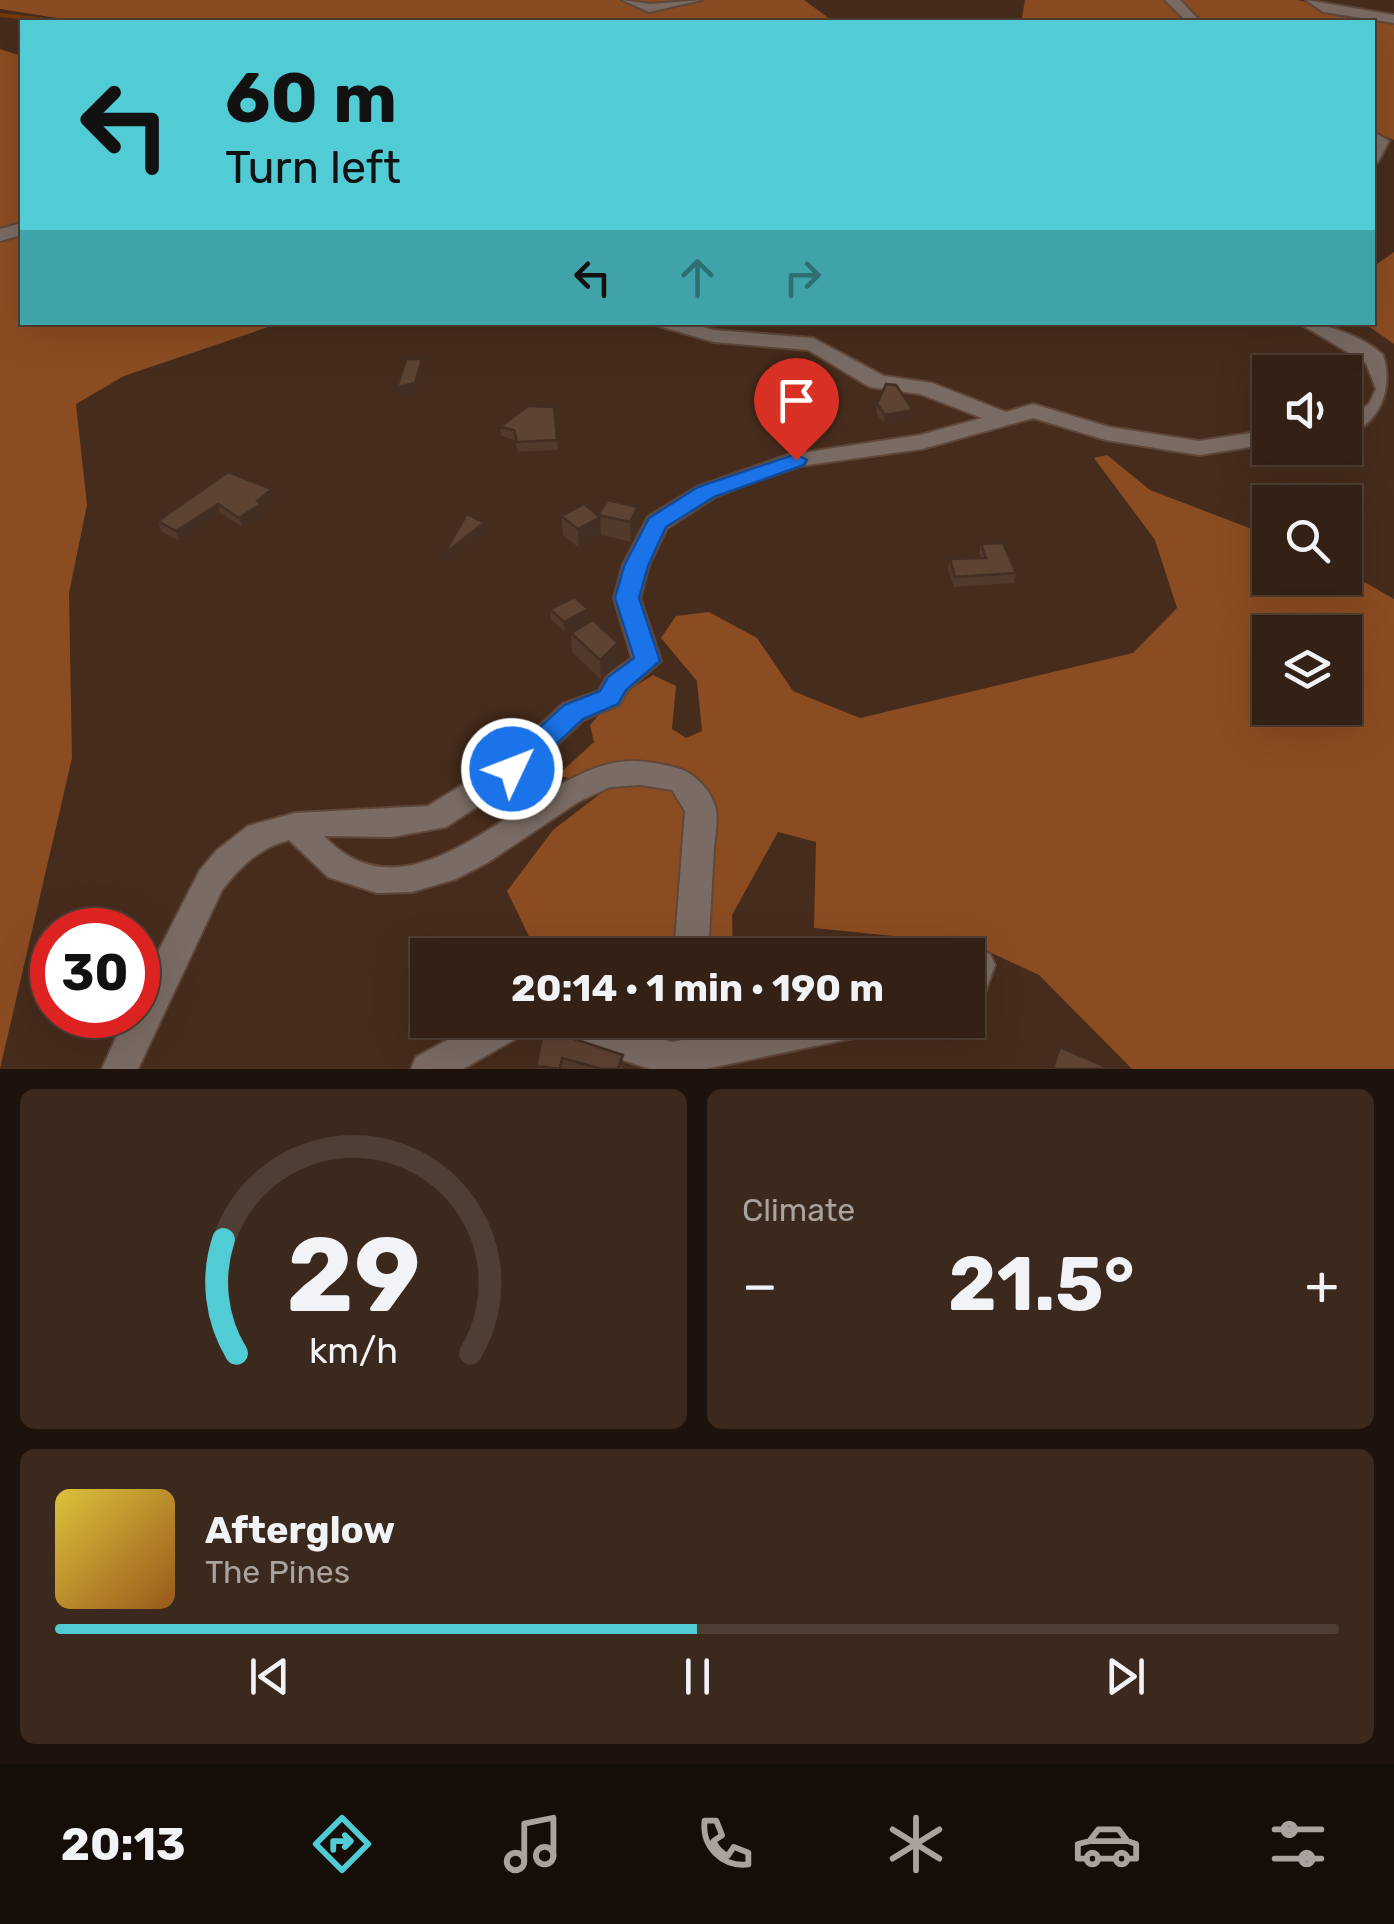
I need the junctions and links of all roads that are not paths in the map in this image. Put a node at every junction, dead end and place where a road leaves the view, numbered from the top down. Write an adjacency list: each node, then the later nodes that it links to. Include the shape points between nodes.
1 (628, 0): 2 (street, via 649,8)
2 (695, 0)
3 (1172, 0): 6 (street)
4 (1313, 0): 5 (street, via 1328,9)
5 (1394, 19)
6 (1192, 20)
7 (668, 325): 9 (street, via 813,344 878,382 924,388)
8 (1313, 325): 10 (street, via 1375,359 1387,389 1379,408)
9 (1000, 417): 11 (street, via 1032,411 1106,434 1200,448); 12 (street, via 922,442 796,460 706,492 657,523 636,566 627,598 647,661 617,683 609,698 573,712 512,769 435,818)
10 (1362, 418)
11 (1252, 441)
12 (295, 826): 13 (street, via 334,866 384,882 458,867 601,778 646,772 682,781 701,809); 17 (street, via 259,836 211,880)
13 (692, 938)
14 (485, 1038): 18 (street)
15 (603, 1038): 16 (street, via 672,1059)
16 (775, 1038)
17 (120, 1069)
18 (429, 1069)

